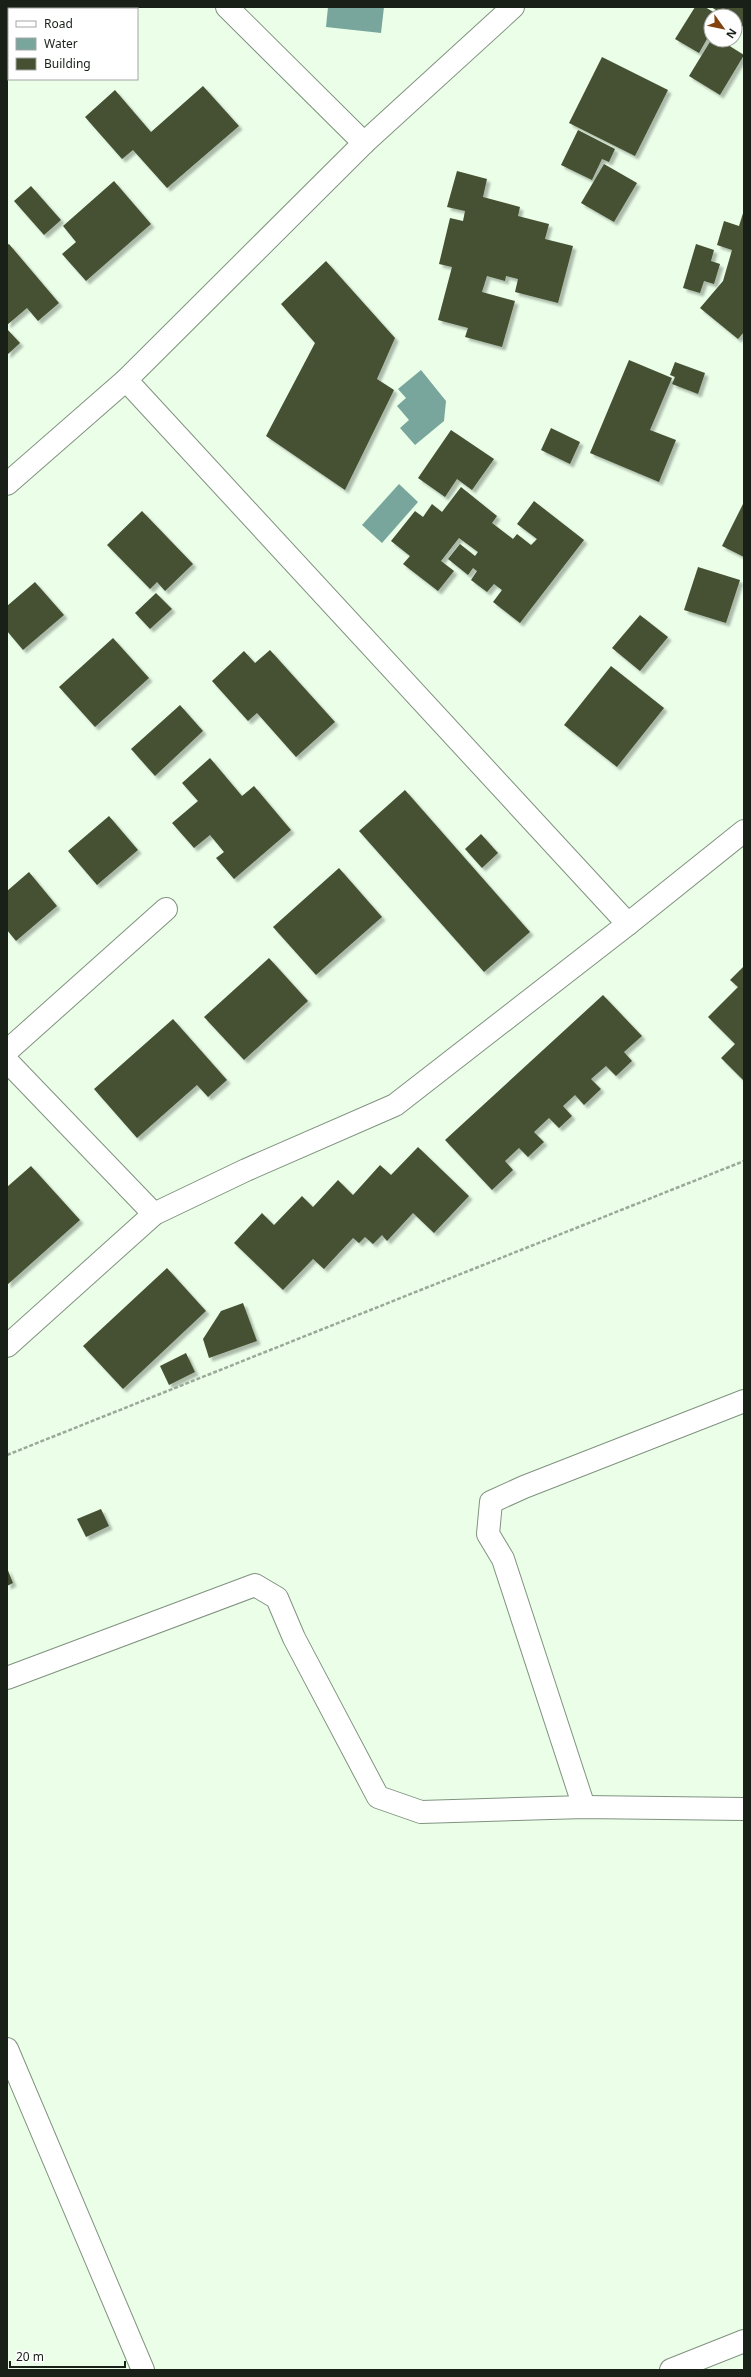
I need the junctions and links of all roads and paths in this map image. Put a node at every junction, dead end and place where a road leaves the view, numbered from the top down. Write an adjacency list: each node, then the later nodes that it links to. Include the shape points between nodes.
1 (227, 7): 3 (street)
2 (513, 7): 3 (street)
3 (364, 143): 4 (street)
4 (126, 380): 5 (street); 8 (street)
5 (7, 484)
6 (744, 831): 8 (street)
7 (166, 909): 9 (street)
8 (628, 924): 12 (street, via 395,1105 246,1170)
9 (7, 1051)
10 (7, 1061): 12 (street)
11 (744, 1161): 15 (path)
12 (154, 1214): 13 (street)
13 (7, 1346)
14 (744, 1401): 17 (street, via 491,1502 488,1534 503,1559)
15 (7, 1455)
16 (7, 1678): 17 (street, via 255,1586 277,1598 294,1638 378,1797 421,1812)
17 (584, 1807): 18 (street)
18 (744, 1809)
19 (7, 2049): 21 (street)
20 (744, 2342): 22 (street)
21 (143, 2370)
22 (671, 2370)

